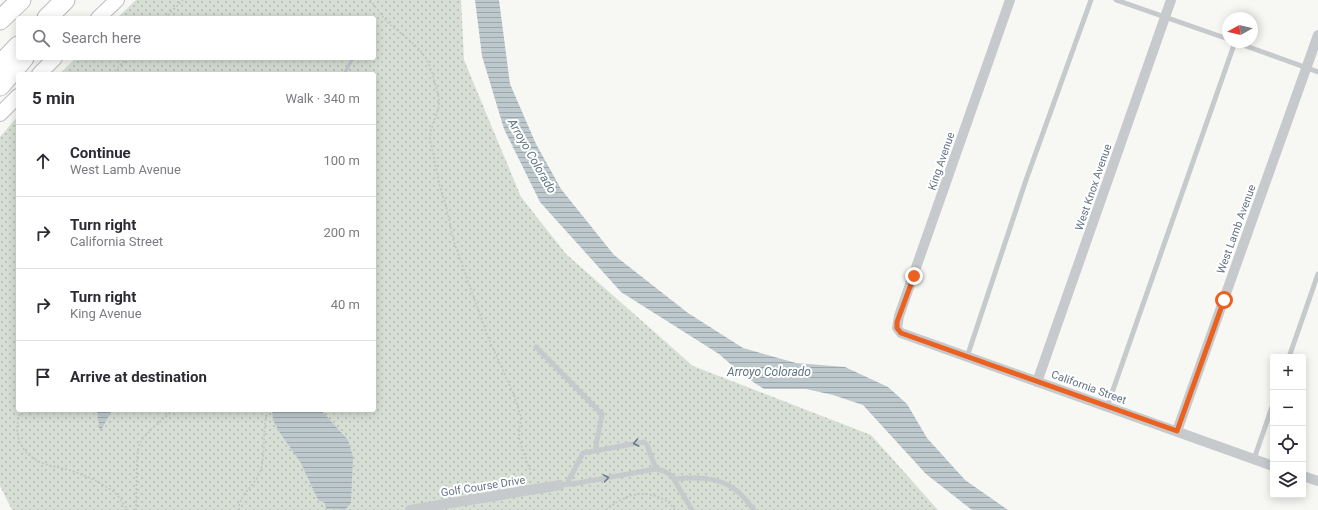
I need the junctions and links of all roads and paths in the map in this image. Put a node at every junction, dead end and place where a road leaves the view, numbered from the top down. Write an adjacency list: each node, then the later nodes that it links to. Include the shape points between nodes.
1 (18, 0): 12 (highway)
2 (21, 0): 18 (highway)
3 (65, 0): 13 (highway)
4 (74, 0): 14 (highway)
5 (117, 0): 15 (main road)
6 (183, 0): 16 (path)
7 (370, 0): 51 (path, via 388,23 419,49 432,72 439,106 430,138 440,187 454,242 488,337 521,417 520,442)
8 (1010, 0): 36 (street, King Avenue, via 899,316)
9 (1091, 0): 39 (lane, via 1026,180)
10 (1116, 0): 17 (lane)
11 (1171, 0): 17 (street, West Knox Avenue)
12 (0, 12)
13 (49, 16)
14 (60, 16)
15 (100, 16)
16 (167, 16)
17 (1166, 16): 20 (lane); 40 (street, West Knox Avenue)
18 (0, 20)
19 (1318, 35): 28 (street, West Lamb Avenue)
20 (1222, 37)
21 (16, 48): 27 (highway)
22 (1233, 48): 41 (lane)
23 (1252, 48): 28 (lane)
24 (22, 60): 32 (highway)
25 (53, 60): 29 (main road)
26 (125, 60): 30 (path)
27 (0, 64)
28 (1307, 67): 31 (lane); 46 (street, West Lamb Avenue)
29 (41, 72)
30 (114, 72)
31 (1318, 72)
32 (0, 86)
33 (16, 98): 34 (main road)
34 (0, 114)
35 (1318, 274): 38 (lane)
36 (899, 330): 39 (street, California Street, via 901,333)
37 (536, 347): 47 (lane, via 602,414)
38 (1290, 354)
39 (967, 357): 40 (street, California Street)
40 (1037, 382): 41 (street, California Street)
41 (1107, 406): 46 (street, California Street)
42 (20, 412): 56 (path, via 16,430 27,452 42,462 76,472 105,486 117,495)
43 (171, 412): 57 (path, via 140,443)
44 (268, 412): 58 (path, via 260,472 240,502)
45 (1270, 413): 48 (lane)
46 (1177, 431): 48 (street, California Street)
47 (595, 451): 50 (lane, one-way to 47, via 644,442); 55 (lane, via 583,453)
48 (1254, 459): 49 (street, California Street)
49 (1270, 465)
50 (656, 469): 53 (lane, via 664,471); 55 (lane, one-way to 50)
51 (531, 473)
52 (1306, 477): 54 (street)
53 (674, 479): 62 (lane); 63 (lane, via 692,477 718,480 738,491)
54 (1318, 482)
55 (564, 485): 59 (street, Golf Course Drive)
56 (128, 510)
57 (136, 510)
58 (239, 510)
59 (410, 510)
60 (606, 510): 61 (path, via 631,495 640,494 658,497)
61 (675, 510)
62 (692, 510)
63 (754, 510)

